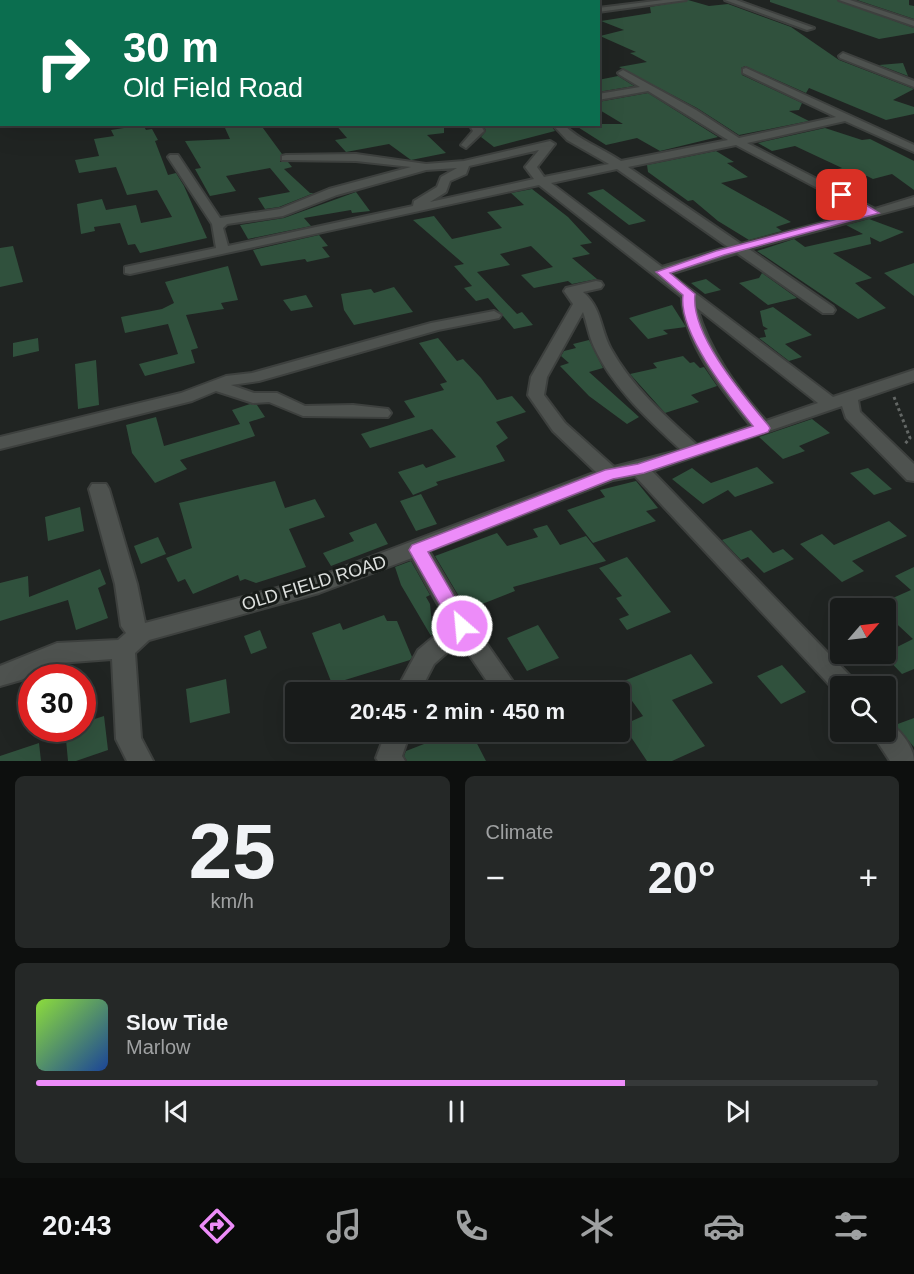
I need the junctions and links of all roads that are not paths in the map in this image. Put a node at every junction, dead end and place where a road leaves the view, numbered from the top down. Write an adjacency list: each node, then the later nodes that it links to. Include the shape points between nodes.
1 (682, 0): 5 (street)
2 (729, 0): 8 (street)
3 (843, 0): 7 (street)
4 (600, 3): 5 (street)
5 (609, 8): 6 (street)
6 (600, 10)
7 (914, 24)
8 (810, 28)
9 (843, 56): 12 (street)
10 (746, 71): 15 (street)
11 (623, 73): 13 (street)
12 (914, 84)
13 (650, 88): 14 (street); 19 (street)
14 (600, 97)
15 (846, 117): 19 (street); 22 (street)
16 (475, 126): 20 (street, via 478,135)
17 (559, 126): 18 (street)
18 (571, 138): 21 (street); 26 (street)
19 (738, 142): 26 (street); 31 (street)
20 (466, 145)
21 (547, 145): 25 (street); 28 (street, via 531,167)
22 (914, 149)
23 (174, 157): 32 (street)
24 (286, 158): 27 (street, via 388,158)
25 (464, 164): 27 (street); 30 (street, via 462,172 445,179 442,189)
26 (618, 165): 28 (street); 33 (street)
27 (426, 168): 32 (street, via 333,192 283,212)
28 (542, 182): 30 (street); 36 (street)
29 (914, 201): 31 (street)
30 (410, 210): 34 (street)
31 (873, 213): 33 (street)
32 (218, 224): 34 (street)
33 (741, 248): 36 (street); 40 (street)
34 (223, 251): 35 (street)
35 (130, 270)
36 (662, 272): 39 (street)
37 (596, 285): 38 (street)
38 (571, 291): 48 (street, via 588,304 602,347 623,380); 50 (street, via 580,304 539,377 536,395 559,427)
39 (689, 294): 44 (street); 46 (street, via 687,305 698,334)
40 (828, 310)
41 (494, 315): 43 (street, via 436,326 253,378)
42 (914, 375): 44 (street, OLD FIELD ROAD)
43 (215, 385): 45 (street, via 253,398 271,397 303,411); 47 (street, via 186,397)
44 (841, 402): 46 (street, OLD FIELD ROAD); 51 (street)
45 (382, 412)
46 (762, 428): 48 (street, OLD FIELD ROAD)
47 (0, 443)
48 (694, 452): 49 (street, OLD FIELD ROAD)
49 (639, 469): 50 (street, OLD FIELD ROAD); 58 (street)
50 (610, 474): 53 (street, OLD FIELD ROAD)
51 (914, 475)
52 (99, 489): 55 (street, via 126,584 132,626)
53 (418, 550): 54 (street); 55 (street, OLD FIELD ROAD, via 319,585)
54 (462, 626): 59 (street, via 426,657); 60 (street)
55 (142, 633): 56 (street, OLD FIELD ROAD)
56 (123, 650): 57 (street, via 57,653 13,674); 63 (street, via 129,739)
57 (0, 676)
58 (836, 676)
59 (413, 682)
60 (501, 682)
61 (395, 742): 64 (street, via 389,759)
62 (891, 742): 65 (street)
63 (140, 761)
64 (392, 761)
65 (906, 761)

